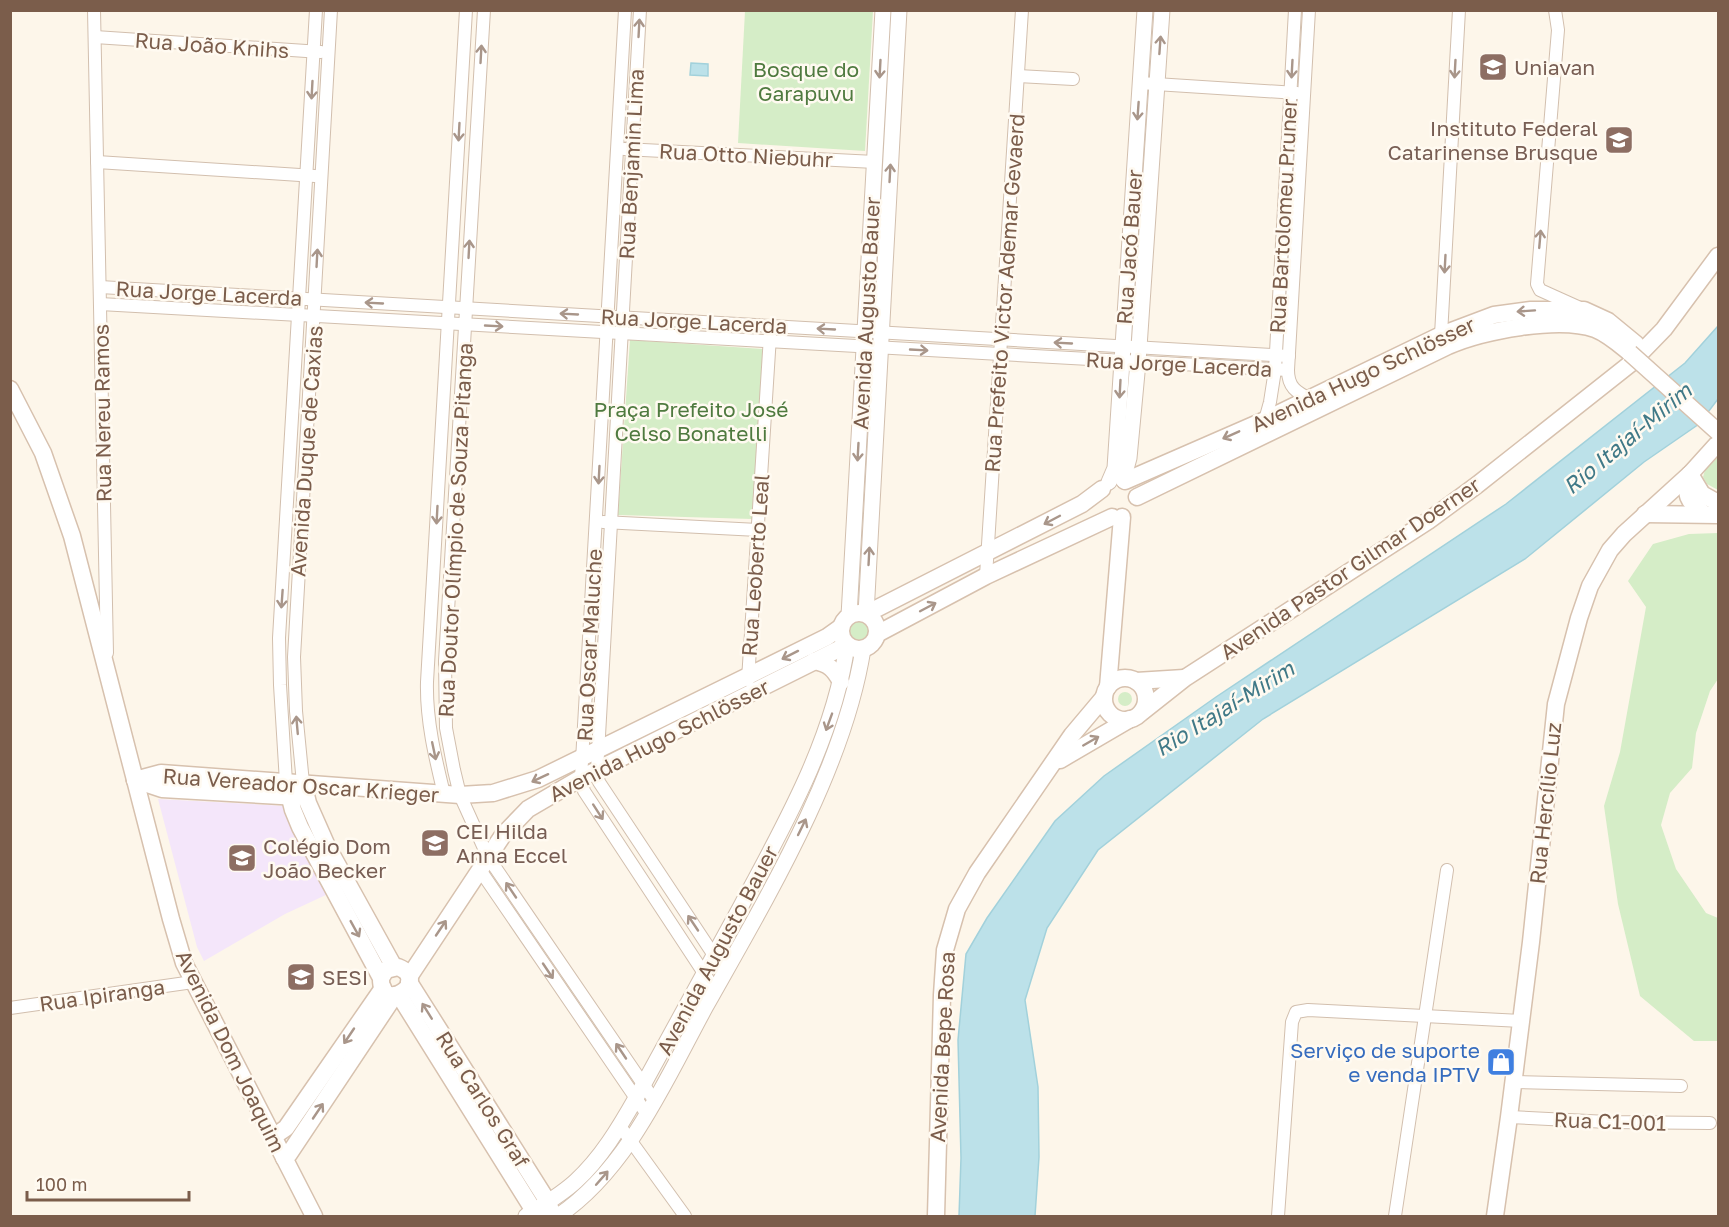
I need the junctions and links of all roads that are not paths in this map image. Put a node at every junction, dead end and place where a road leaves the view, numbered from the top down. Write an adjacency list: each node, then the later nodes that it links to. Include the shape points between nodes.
1 (94, 10): 17 (street, Rua Nereu Ramos)
2 (316, 10): 20 (street, Avenida Duque de Caxias)
3 (331, 10): 21 (street, Avenida Duque de Caxias)
4 (466, 10): 28 (street, Rua Doutor Olímpio de Souza Pitanga)
5 (484, 10): 29 (street, Rua Doutor Olímpio de Souza Pitanga, one-way to 5)
6 (625, 10): 18 (street, Rua Benjamin Lima)
7 (640, 10): 19 (street, Rua Benjamin Lima, one-way to 7)
8 (883, 10): 33 (street, Avenida Augusto Bauer, one-way to 33)
9 (899, 10): 41 (street, Avenida Augusto Bauer, one-way to 9)
10 (1022, 10): 22 (street, Rua Prefeito Victor Ademar Gevaerd)
11 (1145, 10): 24 (street, Rua Jacó Bauer)
12 (1162, 10): 25 (street, Rua Jacó Bauer, one-way to 12)
13 (1295, 10): 26 (street, Rua Bartolomeu Pruner, one-way to 26)
14 (1309, 10): 27 (street, Rua Bartolomeu Pruner)
15 (1459, 10): 67 (street, one-way to 67)
16 (1555, 10): 57 (street, one-way to 16, via 1540,290 1537,284 1558,30)
17 (95, 37): 20 (street, Rua João Knihs); 32 (street, Rua Nereu Ramos)
18 (623, 50): 19 (street); 30 (street, Rua Benjamin Lima)
19 (638, 51): 31 (street, Rua Benjamin Lima)
20 (314, 52): 21 (street, Rua João Knihs); 34 (street, Avenida Duque de Caxias, one-way to 34)
21 (329, 52): 35 (street, Avenida Duque de Caxias)
22 (1018, 76): 23 (street); 69 (street, Rua Prefeito Victor Ademar Gevaerd)
23 (1073, 79)
24 (1140, 83): 25 (street); 38 (street, Rua Jacó Bauer, one-way to 38)
25 (1157, 84): 26 (street); 39 (street, Rua Jacó Bauer)
26 (1291, 93): 27 (street); 46 (street, Rua Bartolomeu Pruner)
27 (1304, 94): 47 (street, Rua Bartolomeu Pruner)
28 (461, 98): 29 (street); 36 (street, Rua Doutor Olímpio de Souza Pitanga, one-way to 36)
29 (478, 98): 37 (street, Rua Doutor Olímpio de Souza Pitanga)
30 (617, 149): 31 (street, Rua Otto Niebuhr); 42 (street, Rua Benjamin Lima)
31 (632, 149): 33 (street, Rua Otto Niebuhr); 43 (street, Rua Benjamin Lima)
32 (97, 162): 34 (street); 49 (street, Rua Nereu Ramos)
33 (874, 162): 40 (street, Avenida Augusto Bauer)
34 (307, 176): 35 (street); 51 (street, Avenida Duque de Caxias)
35 (322, 177): 52 (street, Avenida Duque de Caxias, one-way to 35)
36 (455, 195): 37 (street); 54 (street, Rua Doutor Olímpio de Souza Pitanga)
37 (473, 196): 55 (street, Rua Doutor Olímpio de Souza Pitanga, one-way to 37)
38 (1132, 208): 39 (street); 73 (street, Rua Jacó Bauer)
39 (1149, 208): 75 (street, Rua Jacó Bauer)
40 (872, 211): 41 (street); 44 (street, Avenida Augusto Bauer)
41 (888, 212): 45 (street, Avenida Augusto Bauer)
42 (612, 243): 43 (street); 60 (street, Rua Benjamin Lima)
43 (627, 244): 61 (street, Rua Benjamin Lima)
44 (870, 244): 45 (street); 68 (street, Avenida Augusto Bauer)
45 (886, 244): 70 (street, Avenida Augusto Bauer)
46 (1282, 247): 47 (street); 76 (street, Rua Bartolomeu Pruner)
47 (1295, 247): 77 (street, Rua Bartolomeu Pruner)
48 (1719, 256): 125 (main road, Avenida Pastor Gilmar Doerner, via 1664,329 1630,364 1477,485 1428,521)
49 (100, 287): 50 (street, Rua Jorge Lacerda); 53 (street, Rua Nereu Ramos)
50 (206, 293): 51 (street, Rua Jorge Lacerda); 56 (street)
51 (300, 298): 52 (street, Rua Jorge Lacerda); 58 (street, Avenida Duque de Caxias)
52 (315, 299): 54 (street, Rua Jorge Lacerda, one-way to 52); 59 (street, Avenida Duque de Caxias)
53 (100, 304): 56 (street, Rua Jorge Lacerda); 123 (street, Rua Nereu Ramos)
54 (449, 307): 55 (street, Rua Jorge Lacerda); 62 (street, Rua Doutor Olímpio de Souza Pitanga)
55 (466, 308): 60 (street, Rua Jorge Lacerda, one-way to 55); 63 (street, Rua Doutor Olímpio de Souza Pitanga)
56 (204, 310): 58 (street, Rua Jorge Lacerda)
57 (1584, 310): 67 (main road, Avenida Hugo Schlösser, one-way to 67, via 1494,315); 72 (main road, Avenida Hugo Schlösser, via 1608,321)
58 (299, 315): 59 (street, Rua Jorge Lacerda); 84 (street, Avenida Duque de Caxias)
59 (314, 316): 62 (street, Rua Jorge Lacerda); 85 (street, Avenida Duque de Caxias)
60 (608, 316): 61 (street, Rua Jorge Lacerda); 65 (street, Rua Benjamin Lima)
61 (623, 317): 64 (street, Rua Jorge Lacerda); 66 (street, Rua Benjamin Lima)
62 (448, 323): 63 (street, Rua Jorge Lacerda); 92 (street, Rua Doutor Olímpio de Souza Pitanga)
63 (465, 324): 65 (street, Rua Jorge Lacerda, one-way to 65); 93 (street, Rua Doutor Olímpio de Souza Pitanga)
64 (771, 326): 68 (street, Rua Jorge Lacerda, one-way to 64); 71 (street, Rua Leoberto Leal)
65 (607, 332): 66 (street, Rua Jorge Lacerda); 80 (street, Rua Oscar Maluche)
66 (622, 333): 71 (street, Rua Jorge Lacerda); 81 (street, Rua Oscar Maluche)
67 (1441, 335): 83 (main road, Avenida Hugo Schlösser)
68 (865, 339): 70 (street, Rua Jorge Lacerda); 71 (street, Rua Jorge Lacerda); 95 (street, Avenida Augusto Bauer, one-way to 95)
69 (1002, 339): 70 (street, Rua Jorge Lacerda); 73 (street, Rua Jorge Lacerda, one-way to 69); 74 (street, Rua Prefeito Victor Ademar Gevaerd)
70 (881, 340): 74 (street, Rua Jorge Lacerda, one-way to 74); 96 (street, Avenida Augusto Bauer)
71 (770, 341): 105 (street, Rua Leoberto Leal)
72 (1633, 348): 87 (main road); 90 (main road, bridge); 98 (main road, Avenida Hugo Schlösser, via 1583,326 1522,327 1477,334)
73 (1122, 353): 74 (street, Rua Jorge Lacerda); 75 (street, Rua Jorge Lacerda); 97 (street, Rua Jacó Bauer, one-way to 97)
74 (1001, 354): 108 (street, Rua Prefeito Victor Ademar Gevaerd)
75 (1138, 354): 76 (street, Rua Jorge Lacerda); 78 (street, Rua Jorge Lacerda); 97 (street, Rua Jacó Bauer, via 1129,458)
76 (1275, 355): 77 (street, Rua Jorge Lacerda); 78 (street, Rua Bartolomeu Pruner)
77 (1289, 356): 79 (street, Rua Bartolomeu Pruner)
78 (1275, 369): 79 (street, Rua Jorge Lacerda); 88 (street, Rua Bartolomeu Pruner)
79 (1288, 370): 83 (street, via 1290,385)
80 (604, 373): 81 (street); 103 (street, Rua Oscar Maluche, one-way to 103)
81 (619, 374): 104 (street, Rua Oscar Maluche)
82 (10, 389): 89 (main road, Avenida Dom Joaquim)
83 (1310, 399): 88 (main road, Avenida Hugo Schlösser)
84 (293, 407): 85 (street); 106 (street, Avenida Duque de Caxias)
85 (308, 407): 107 (street, Avenida Duque de Caxias)
86 (10, 415): 89 (street)
87 (1719, 419)
88 (1265, 420): 97 (main road, Avenida Hugo Schlösser, one-way to 97)
89 (29, 424): 123 (main road, Avenida Dom Joaquim, via 68,525)
90 (1719, 432)
91 (1719, 443): 94 (main road, Rua Hercílio Luz)
92 (441, 446): 93 (street); 109 (street, Rua Doutor Olímpio de Souza Pitanga, one-way to 109)
93 (458, 447): 110 (street, Rua Doutor Olímpio de Souza Pitanga)
94 (1690, 474): 99 (main road, via 1702,494); 100 (main road, Rua Hercílio Luz); 101 (main road, via 1688,498)
95 (857, 477): 96 (street); 114 (street, Avenida Augusto Bauer)
96 (873, 478): 114 (street, Avenida Augusto Bauer, one-way to 96)
97 (1115, 483): 98 (main road, via 1134,487); 102 (main road, via 1100,494 1103,510); 108 (main road, Avenida Hugo Schlösser, one-way to 108)
98 (1137, 497): 102 (main road, via 1128,516)
99 (1719, 503)
100 (1645, 514): 101 (main road); 159 (main road, Rua Hercílio Luz, via 1610,550 1590,586 1558,691)
101 (1712, 514)
102 (1117, 517): 111 (main road); 116 (main road)
103 (596, 521): 104 (street); 112 (street, Rua Oscar Maluche)
104 (611, 522): 105 (street); 113 (street, Rua Oscar Maluche)
105 (758, 530): 124 (street, Rua Leoberto Leal)
106 (285, 541): 107 (street); 118 (street, Avenida Duque de Caxias, one-way to 118)
107 (300, 541): 119 (street, Avenida Duque de Caxias)
108 (988, 553): 111 (street, Rua Prefeito Victor Ademar Gevaerd); 114 (main road, Avenida Hugo Schlösser)
109 (434, 558): 110 (street); 120 (street, Rua Doutor Olímpio de Souza Pitanga)
110 (451, 559): 121 (street, Rua Doutor Olímpio de Souza Pitanga)
111 (986, 576): 115 (main road, one-way to 111)
112 (591, 610): 113 (street); 132 (street, Rua Oscar Maluche)
113 (606, 611): 131 (street, Rua Oscar Maluche)
114 (852, 619): 115 (main road, via 875,622); 117 (main road, via 842,637); 124 (main road, Avenida Hugo Schlösser, one-way to 124)
115 (877, 634): 117 (main road, via 872,644)
116 (1112, 639): 126 (main road, via 1120,662); 128 (main road)
117 (855, 647): 122 (main road, Avenida Hugo Schlösser); 127 (street, Avenida Augusto Bauer); 136 (street, Avenida Augusto Bauer, via 853,699)
118 (279, 657): 119 (street); 139 (street, Avenida Duque de Caxias)
119 (294, 657): 139 (street, Avenida Duque de Caxias, one-way to 119)
120 (428, 659): 121 (street); 140 (street, Rua Doutor Olímpio de Souza Pitanga, one-way to 140, via 429,724)
121 (445, 661): 140 (street, Rua Doutor Olímpio de Souza Pitanga)
122 (814, 661): 127 (main road, via 834,669); 129 (main road, Avenida Hugo Schlösser)
123 (107, 672): 138 (main road, Avenida Dom Joaquim)
124 (748, 676): 129 (street, Rua Leoberto Leal); 131 (main road, Avenida Hugo Schlösser)
125 (1185, 678): 126 (main road, Avenida Pastor Gilmar Doerner); 130 (main road, Avenida Pastor Gilmar Doerner)
126 (1133, 680): 128 (main road, via 1118,680); 130 (main road, via 1142,686 1146,699)
127 (841, 682): 134 (street, Avenida Augusto Bauer, one-way to 134)
128 (1106, 692): 130 (main road, via 1109,713 1119,719); 133 (main road, Avenida Bepe Rosa)
129 (747, 697): 135 (main road, Avenida Hugo Schlösser)
130 (1136, 716): 133 (main road, Avenida Bepe Rosa, one-way to 130)
131 (598, 749): 132 (main road, Avenida Hugo Schlösser); 135 (street, Rua Oscar Maluche)
132 (582, 758): 137 (street, Rua Oscar Maluche); 140 (main road, Avenida Hugo Schlösser, one-way to 140, via 510,790)
133 (1054, 764): 177 (main road, Avenida Bepe Rosa, via 964,893 950,928 942,986)
134 (810, 768): 136 (street); 141 (street, Avenida Augusto Bauer)
135 (597, 771): 137 (main road, Avenida Hugo Schlösser); 143 (street, Rua Oscar Maluche, via 599,782)
136 (825, 775): 142 (street, Avenida Augusto Bauer, one-way to 136)
137 (581, 778): 144 (main road, Avenida Hugo Schlösser, via 528,809 503,835); 146 (street, Rua Oscar Maluche, one-way to 146, via 584,791)
138 (135, 780): 139 (main road, Rua Vereador Oscar Krieger, via 162,789); 152 (main road, Avenida Dom Joaquim, via 179,949)
139 (296, 790): 140 (main road, Rua Vereador Oscar Krieger); 153 (main road, Rua Carlos Graf, via 300,827 341,887)
140 (452, 794): 144 (street, Rua Doutor Olímpio de Souza Pitanga)
141 (770, 853): 142 (street); 149 (street, Avenida Augusto Bauer)
142 (785, 860): 150 (street, Avenida Augusto Bauer)
143 (653, 863): 146 (street); 149 (street, Rua Oscar Maluche, one-way to 143)
144 (484, 864): 147 (street, Rua Doutor Olímpio de Souza Pitanga, one-way to 144); 148 (street, Rua Doutor Olímpio de Souza Pitanga); 153 (main road, Avenida Hugo Schlösser, one-way to 144)
145 (1447, 870): 158 (street)
146 (638, 873): 151 (street, Rua Oscar Maluche)
147 (542, 936): 148 (street); 155 (street, Rua Doutor Olímpio de Souza Pitanga)
148 (531, 945): 156 (street, Rua Doutor Olímpio de Souza Pitanga, one-way to 156)
149 (714, 955): 150 (street, Rua Oscar Maluche); 151 (street, Avenida Augusto Bauer)
150 (725, 972): 154 (street, Avenida Augusto Bauer)
151 (705, 974): 154 (street, Rua Oscar Maluche); 161 (street, Avenida Augusto Bauer)
152 (193, 982): 157 (street, Rua Ipiranga); 168 (main road, Avenida Dom Joaquim)
153 (396, 983): 168 (main road, one-way to 168, via 286,1128); 170 (main road, one-way to 153); 171 (main road, Rua Carlos Graf)
154 (716, 990): 164 (street, Avenida Augusto Bauer)
155 (583, 996): 156 (street); 161 (street, Rua Doutor Olímpio de Souza Pitanga, one-way to 155)
156 (572, 1005): 163 (street, Rua Doutor Olímpio de Souza Pitanga)
157 (10, 1008)
158 (1424, 1015): 159 (street); 178 (street, via 1296,1012 1292,1022); 179 (street)
159 (1521, 1021): 160 (main road, Rua Hercílio Luz)
160 (1513, 1082): 162 (street); 165 (main road, Rua Hercílio Luz)
161 (644, 1084): 163 (street, Avenida Augusto Bauer); 164 (street, Rua Doutor Olímpio de Souza Pitanga)
162 (1681, 1086)
163 (636, 1098): 164 (street, Rua Doutor Olímpio de Souza Pitanga); 167 (street, Avenida Augusto Bauer)
164 (650, 1106): 169 (street, Avenida Augusto Bauer)
165 (1509, 1117): 166 (street, Rua C1-001); 180 (main road, Rua Hercílio Luz)
166 (1710, 1123)
167 (620, 1125): 169 (street); 172 (street, Avenida Augusto Bauer)
168 (273, 1137): 170 (main road, Avenida Dom Joaquim)
169 (632, 1139): 175 (street, Avenida Augusto Bauer, one-way to 169, via 591,1190); 176 (street)
170 (284, 1158): 174 (main road, Avenida Dom Joaquim)
171 (512, 1160): 172 (main road, Rua Carlos Graf); 173 (main road, Rua Carlos Graf)
172 (551, 1209): 173 (street, Avenida Augusto Bauer)
173 (533, 1215)
174 (314, 1216)
175 (558, 1216)
176 (685, 1216)
177 (936, 1216)
178 (1278, 1216)
179 (1395, 1216)
180 (1495, 1216)

